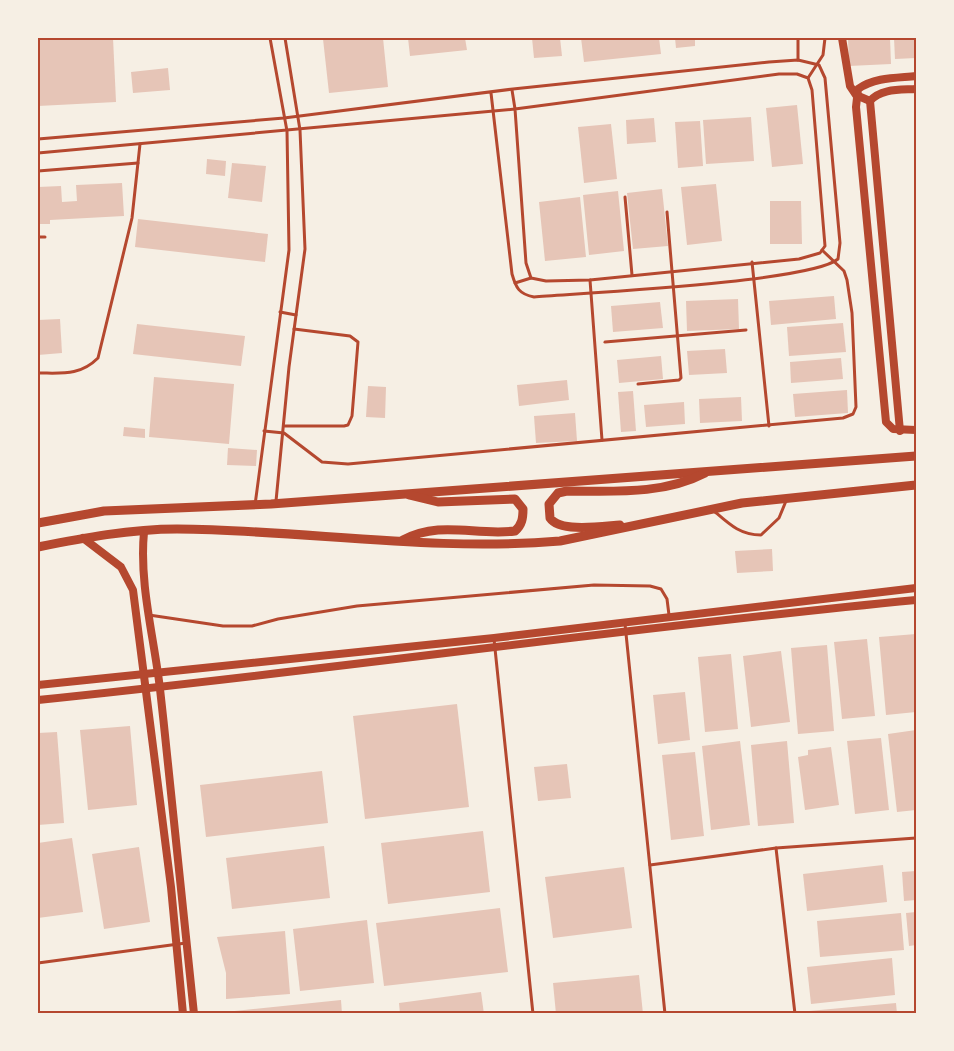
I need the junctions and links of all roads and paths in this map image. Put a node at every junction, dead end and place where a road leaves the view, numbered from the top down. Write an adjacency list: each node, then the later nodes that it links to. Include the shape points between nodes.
1 (270, 38): 18 (lane)
2 (285, 38): 17 (lane)
3 (798, 38): 6 (lane)
4 (825, 38): 7 (lane)
5 (842, 38): 13 (street, via 847,79)
6 (798, 60): 7 (lane); 11 (lane)
7 (819, 65): 9 (lane); 32 (lane, via 825,78 840,243 840,256)
8 (916, 76): 13 (street, via 866,83)
9 (808, 78): 15 (lane, via 779,74); 30 (lane, via 812,90 826,237 826,246)
10 (916, 88): 14 (street, via 886,91)
11 (512, 90): 12 (lane); 15 (lane)
12 (491, 93): 16 (lane); 17 (lane)
13 (856, 95): 14 (street); 34 (street)
14 (870, 101): 33 (street)
15 (514, 109): 16 (lane); 37 (lane, via 526,263)
16 (494, 111): 19 (lane); 40 (lane)
17 (298, 116): 18 (lane); 19 (lane)
18 (284, 118): 20 (lane); 21 (lane)
19 (300, 130): 20 (lane); 44 (lane, via 305,249)
20 (286, 131): 22 (lane); 43 (lane, via 289,250)
21 (38, 138)
22 (140, 144): 23 (lane); 24 (lane)
23 (38, 153)
24 (138, 163): 25 (lane); 49 (lane, via 132,218 98,358 88,368 72,372)
25 (38, 171)
26 (624, 197): 36 (lane)
27 (668, 212): 35 (lane)
28 (45, 236): 29 (lane)
29 (38, 237)
30 (822, 250): 31 (lane, via 812,257); 32 (lane)
31 (752, 262): 35 (lane); 38 (lane)
32 (836, 262): 38 (lane, via 821,268); 52 (lane, via 847,280 852,313 856,407 853,414 844,418)
33 (884, 264): 34 (street); 55 (street)
34 (871, 265): 55 (street, via 886,422 893,430)
35 (672, 271): 36 (lane); 41 (lane)
36 (632, 275): 39 (lane)
37 (532, 278): 39 (lane, via 546,281); 40 (lane)
38 (754, 278): 41 (lane); 52 (lane)
39 (590, 280): 42 (lane)
40 (515, 284): 42 (lane, via 524,295 534,297)
41 (674, 286): 42 (lane); 47 (lane)
42 (592, 292): 57 (lane)
43 (280, 312): 44 (lane); 54 (lane)
44 (296, 315): 45 (lane)
45 (294, 328): 51 (lane); 51 (lane, via 350,336 358,342 352,416 344,426)
46 (746, 330): 47 (lane)
47 (678, 336): 48 (lane); 50 (lane, via 681,379)
48 (605, 342)
49 (38, 373)
50 (638, 384)
51 (285, 426): 56 (lane)
52 (769, 426): 57 (lane)
53 (916, 430): 55 (street)
54 (264, 431): 56 (lane); 64 (lane)
55 (900, 431)
56 (284, 433): 57 (lane, via 313,458 337,464); 63 (lane)
57 (602, 440)
58 (916, 456): 59 (main road)
59 (708, 471): 61 (main road); 67 (main road, via 685,483 665,487 567,491 558,493 549,504 552,522 567,526)
60 (916, 485): 62 (main road)
61 (404, 493): 63 (main road); 70 (main road, via 438,502 514,499 523,509 523,517 515,530 435,529)
62 (787, 498): 65 (main road); 65 (lane, via 779,518 760,535 748,535 735,529)
63 (276, 504): 64 (main road)
64 (254, 505): 66 (main road, via 104,511)
65 (710, 509): 67 (main road)
66 (38, 524)
67 (648, 524): 70 (main road, via 532,544)
68 (144, 532): 69 (main road); 70 (main road, via 175,529); 74 (street, via 143,562)
69 (83, 538): 71 (main road); 79 (street, via 121,567 130,580)
70 (400, 541)
71 (38, 547)
72 (916, 588): 75 (street)
73 (916, 600): 76 (street)
74 (149, 615): 75 (lane, via 223,626 252,626 357,606 594,585 650,586 661,590 667,599); 78 (street)
75 (669, 619): 76 (street)
76 (625, 628): 77 (street); 86 (lane)
77 (495, 642): 78 (street); 81 (street); 92 (lane)
78 (158, 671): 79 (street); 81 (street)
79 (144, 672): 80 (street); 82 (street)
80 (38, 685)
81 (160, 688): 82 (street); 87 (street)
82 (146, 689): 83 (street); 88 (street)
83 (38, 700)
84 (916, 838): 85 (lane)
85 (776, 848): 86 (lane); 94 (lane)
86 (650, 865): 93 (lane)
87 (187, 943): 88 (lane); 91 (street)
88 (176, 944): 89 (lane); 90 (street)
89 (38, 963)
90 (183, 1014)
91 (194, 1014)
92 (533, 1014)
93 (665, 1014)
94 (795, 1014)

